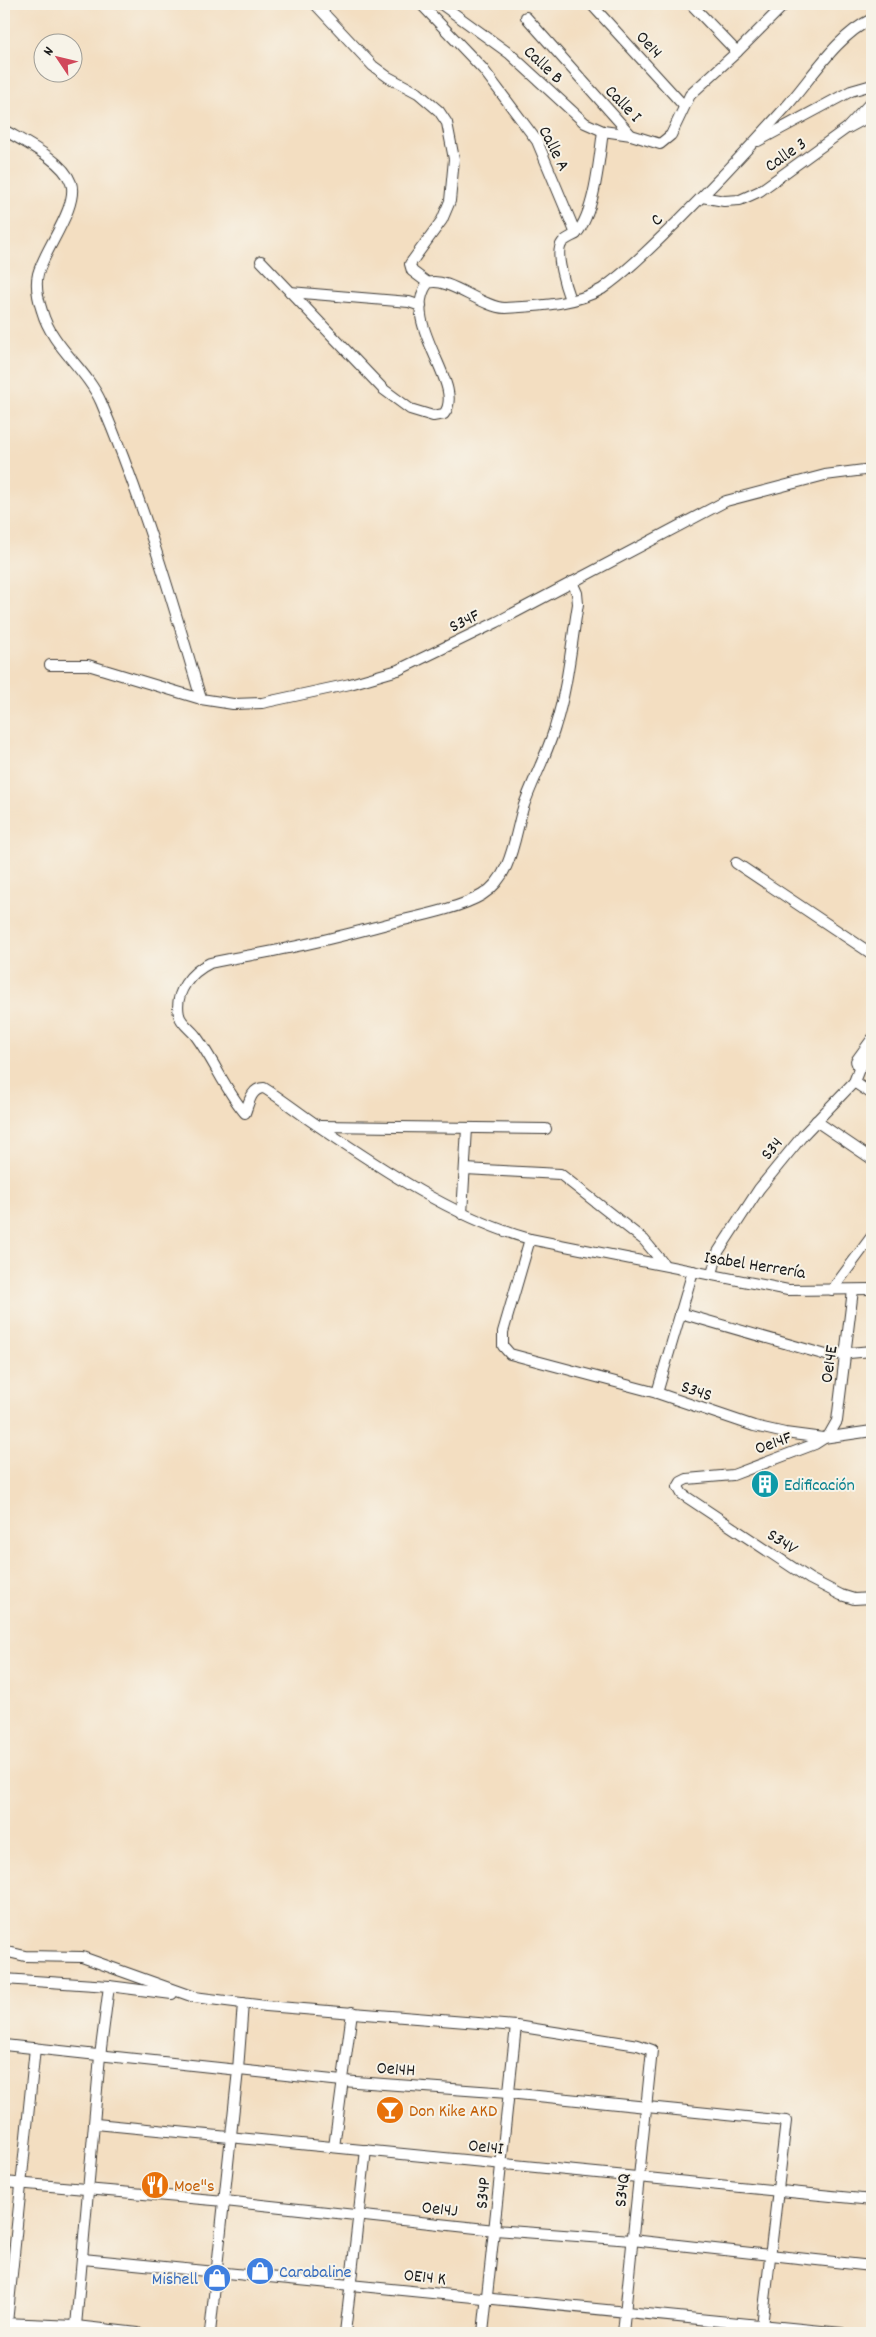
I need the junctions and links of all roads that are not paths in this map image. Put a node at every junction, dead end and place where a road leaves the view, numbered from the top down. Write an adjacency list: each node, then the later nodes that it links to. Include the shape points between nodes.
1 (315, 4): 22 (street, via 372,66 418,93 439,111 447,123 454,159 450,200 442,220 410,264 412,271)
2 (421, 4): 20 (street, Calle A, via 483,69 537,141)
3 (441, 4): 16 (street, Calle B, via 510,54 580,120)
4 (591, 4): 12 (street, Oe14)
5 (691, 4): 9 (street)
6 (785, 4): 9 (street, Calle I)
7 (526, 18): 17 (street, Calle I)
8 (872, 19): 18 (street, C, via 858,26 836,48)
9 (737, 52): 12 (street, Calle I, via 696,88)
10 (872, 85): 18 (street, via 851,91)
11 (872, 101): 14 (street, Calle 3)
12 (684, 106): 17 (street, Calle I, via 671,136 664,143)
13 (872, 115): 14 (street)
14 (847, 128): 19 (street, Calle 3, via 760,191 740,200)
15 (4, 130): 29 (street, via 49,158 72,184 71,201 38,274 36,290 42,312 57,343 87,376 124,459)
16 (603, 131): 17 (street, Calle B); 20 (street, Calle A, via 588,212)
17 (631, 136)
18 (750, 145): 19 (street, C)
19 (702, 197): 24 (street, C, via 613,281 592,294)
20 (576, 234): 24 (street, via 563,242 559,250)
21 (261, 261): 23 (street)
22 (428, 283): 24 (street, C, via 445,284 495,308); 25 (street, via 422,292)
23 (290, 292): 25 (street, via 409,302); 25 (street, via 383,388 410,409 438,416 446,411 449,399 421,323)
24 (570, 300)
25 (421, 306)
26 (872, 469): 27 (street, S34F, via 825,475 726,501)
27 (572, 582): 29 (street, S34F, via 398,670 350,684 262,702 233,704); 38 (street, Isabel Herrería, via 578,604 569,673 561,705 504,872 493,886 471,900 419,916 210,963 192,975 182,991 179,1016 196,1036 245,1113 253,1092 264,1088)
28 (50, 664): 29 (street, S34F, via 88,665)
29 (201, 699)
30 (736, 863): 31 (street)
31 (872, 954)
32 (872, 1039): 34 (street, via 856,1061)
33 (872, 1054): 34 (street, S34)
34 (859, 1069): 35 (street, S34)
35 (854, 1082): 36 (street); 37 (street, S34)
36 (872, 1094)
37 (816, 1121): 41 (street); 48 (street, S34, via 759,1189 718,1252)
38 (319, 1126): 39 (street); 43 (street, Isabel Herrería)
39 (467, 1128): 40 (street); 42 (street)
40 (546, 1128)
41 (872, 1159)
42 (465, 1169): 43 (street); 46 (street, via 560,1174 644,1240)
43 (462, 1214): 45 (street, Isabel Herrería, via 500,1231)
44 (872, 1236): 50 (street)
45 (530, 1239): 46 (street, Isabel Herrería); 55 (street, S34S, via 503,1332 503,1346 507,1352)
46 (663, 1264): 47 (street, Isabel Herrería)
47 (693, 1271): 48 (street, Isabel Herrería); 52 (street)
48 (712, 1274): 50 (street, Isabel Herrería, via 788,1290)
49 (872, 1288): 51 (street, Isabel Herrería)
50 (832, 1290): 51 (street, Isabel Herrería)
51 (853, 1290): 54 (street, Oe14E)
52 (680, 1313): 54 (street, via 826,1355); 55 (street)
53 (872, 1352): 54 (street)
54 (846, 1354): 57 (street, Oe14E, via 837,1421 834,1430)
55 (657, 1393): 57 (street, S34S, via 754,1426)
56 (872, 1431): 57 (street, S34S)
57 (823, 1438): 58 (street, Oe14F, via 815,1444 733,1475 687,1479 678,1487)
58 (682, 1494): 59 (street, S34V, via 810,1579 841,1595)
59 (872, 1598)
60 (4, 1951): 63 (street, via 25,1956 82,1957)
61 (4, 1979): 62 (street)
62 (109, 1986): 63 (street); 69 (street)
63 (194, 1997): 64 (street)
64 (243, 2003): 65 (street); 70 (street)
65 (352, 2012): 66 (street); 71 (street)
66 (516, 2026): 72 (street, S34P); 73 (street, S34Q, via 652,2050)
67 (4, 2045): 68 (street, Oe14H)
68 (35, 2048): 69 (street, Oe14H); 81 (street)
69 (100, 2056): 70 (street, Oe14H); 74 (street)
70 (238, 2070): 71 (street, Oe14H); 75 (street)
71 (342, 2081): 72 (street, Oe14H); 76 (street)
72 (508, 2093): 73 (street, Oe14H); 78 (street, S34P)
73 (646, 2106): 79 (street, S34Q); 83 (street, Oe14H, via 786,2121)
74 (96, 2124): 75 (street, Oe14I); 82 (street)
75 (231, 2137): 76 (street, Oe14I); 84 (street)
76 (334, 2147): 77 (street, Oe14I)
77 (366, 2150): 78 (street, Oe14I); 86 (street)
78 (501, 2163): 79 (street, Oe14I); 87 (street, S34P)
79 (638, 2177): 83 (street, Oe14I); 88 (street, S34Q)
80 (4, 2182): 81 (street, Oe14J)
81 (21, 2183): 82 (street, Oe14J); 96 (street)
82 (88, 2189): 84 (street, Oe14J); 90 (street)
83 (778, 2191): 85 (street, Oe14I); 89 (street)
84 (225, 2200): 86 (street, Oe14J); 92 (street)
85 (872, 2200)
86 (358, 2215): 87 (street, Oe14J); 93 (street)
87 (495, 2230): 88 (street, Oe14J); 94 (street, S34P)
88 (632, 2240): 89 (street, Oe14J); 95 (street, S34Q)
89 (770, 2256): 91 (street, Oe14J); 98 (street)
90 (83, 2259): 92 (street, OE14 K); 97 (street)
91 (872, 2266)
92 (218, 2272): 93 (street, OE14 K); 100 (street)
93 (350, 2285): 94 (street, OE14 K); 101 (street)
94 (487, 2299): 95 (street, OE14 K); 102 (street, S34P)
95 (625, 2313): 98 (street, OE14 K); 103 (street, S34Q)
96 (5, 2323): 97 (street)
97 (76, 2326): 99 (street)
98 (761, 2330): 104 (street, OE14 K)
99 (138, 2333)
100 (210, 2333)
101 (345, 2333)
102 (483, 2333)
103 (622, 2333)
104 (842, 2333)

